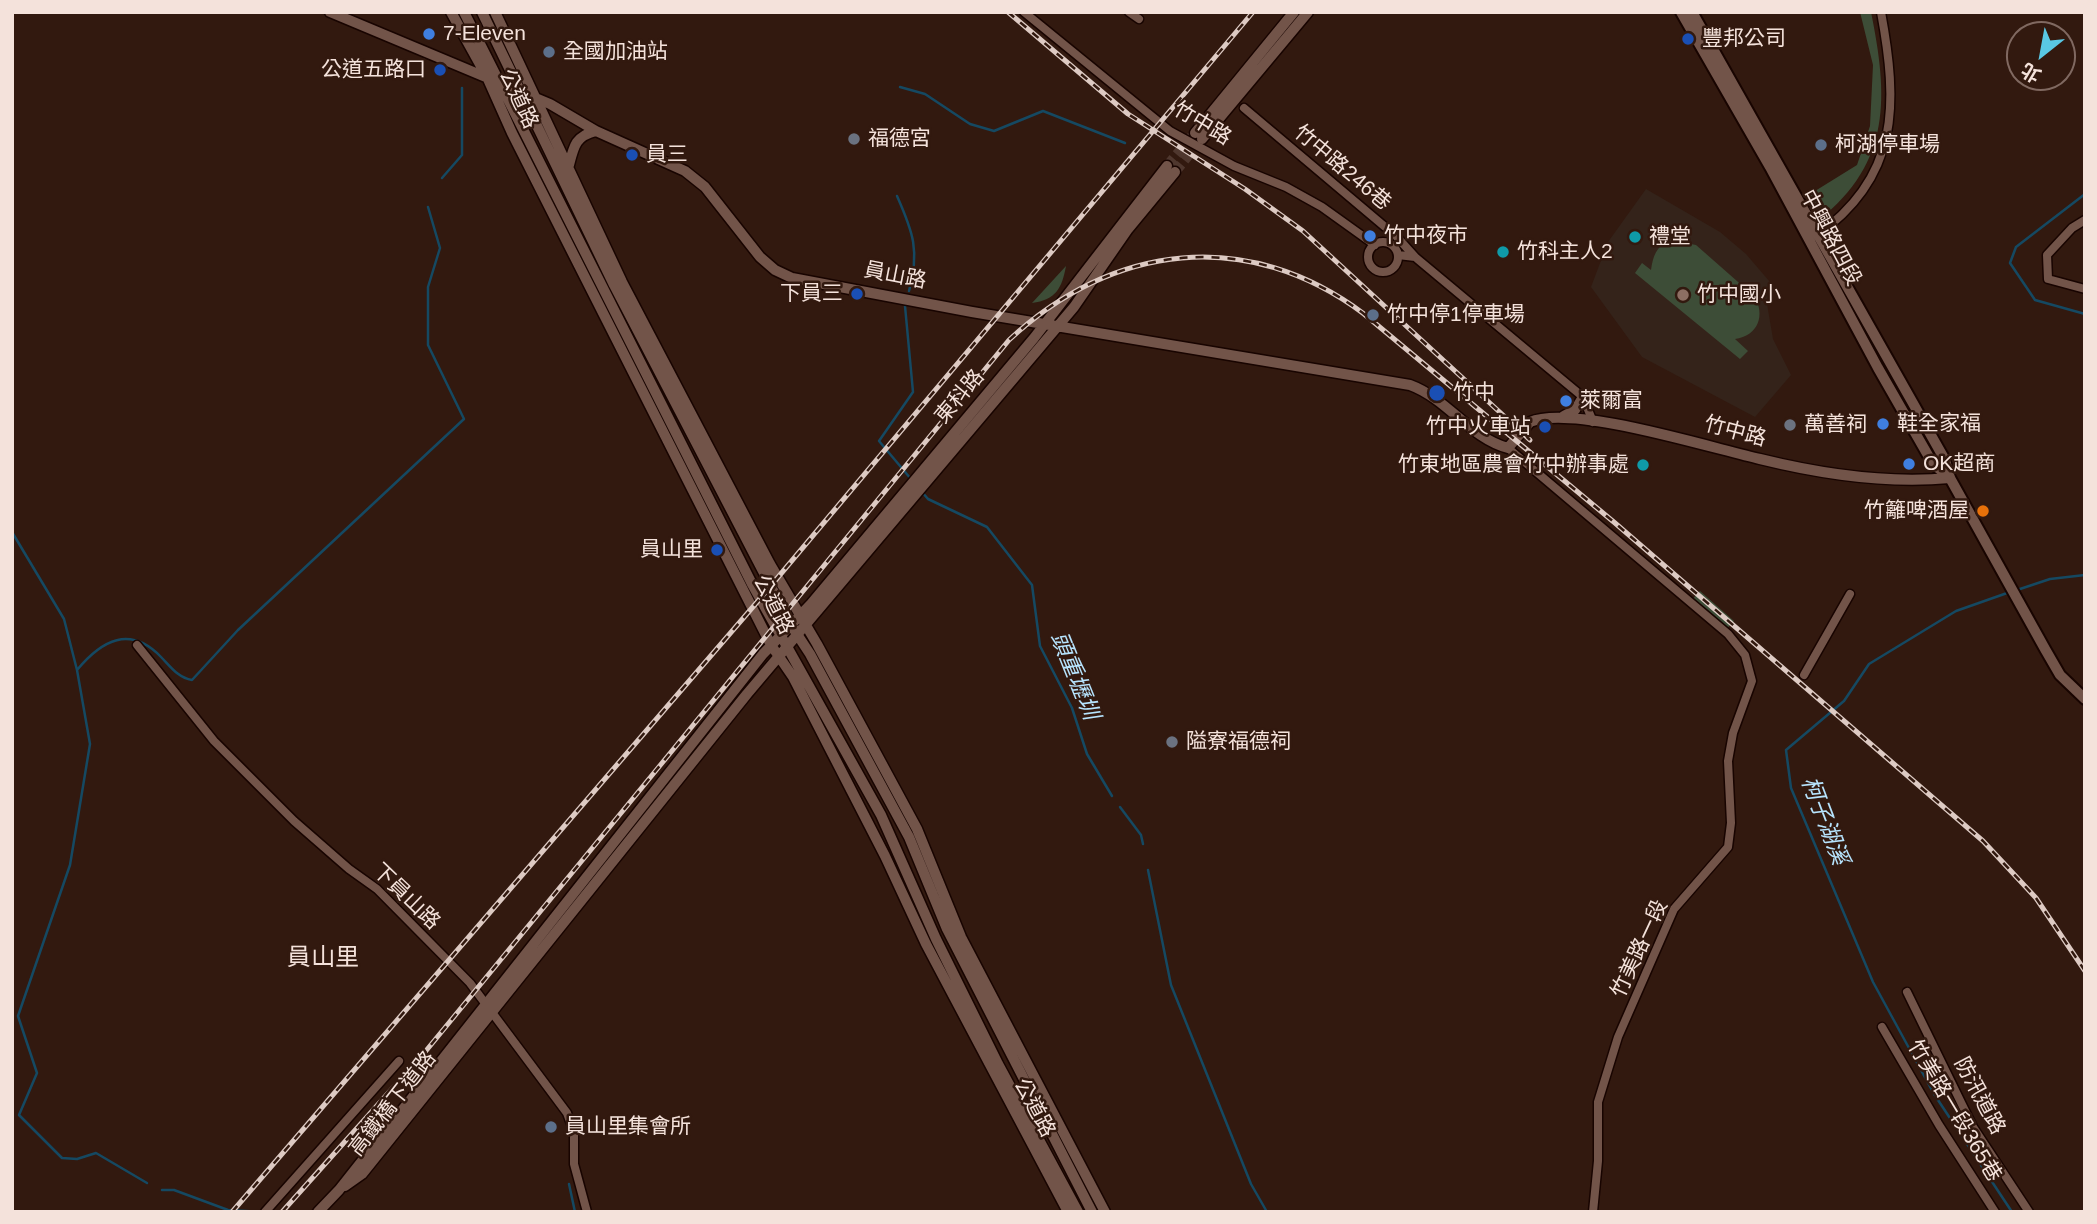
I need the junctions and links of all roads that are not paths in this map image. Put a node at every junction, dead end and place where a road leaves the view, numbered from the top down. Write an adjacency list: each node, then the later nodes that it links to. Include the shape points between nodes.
1 (330, 12): 14 (street, 員山路)
2 (451, 12): 14 (street, 公道路)
3 (464, 12): 15 (street, 公道路)
4 (482, 12): 16 (street, 公道路)
5 (495, 12): 17 (street, 公道路)
6 (1024, 12): 25 (street, 竹中路, via 1170,131 1322,207)
7 (1129, 12): 13 (street)
8 (1294, 12): 9 (street, via 1199,136)
9 (1307, 12)
10 (1681, 12): 24 (main road, 中興路四段)
11 (1692, 12): 24 (main road, 中興路四段)
12 (1881, 12): 24 (street, via 1890,98 1884,153 1855,200)
13 (1139, 19)
14 (487, 77): 15 (street, 員山路); 39 (street, 公道路)
15 (500, 83): 16 (street, 員山路); 39 (street, 公道路)
16 (521, 92): 17 (street, 員山路); 28 (street, 公道路)
17 (533, 97): 19 (street, 員山路); 20 (street, 公道路)
18 (1244, 108): 27 (street, 竹中路246巷)
19 (596, 131): 20 (street, via 580,136); 30 (street, 員山路, via 685,171 705,187 760,257 792,278)
20 (569, 165): 28 (street, 公道路)
21 (2085, 220): 22 (street)
22 (2073, 228): 23 (street); 29 (street, via 2047,255 2048,279)
23 (2085, 231)
24 (1814, 237): 37 (main road, 中興路四段, via 1878,368 1933,464)
25 (1375, 245): 26 (street, via 1389,243); 26 (street, via 1368,257 1379,271 1392,269)
26 (1398, 255): 27 (street)
27 (1415, 257): 32 (street)
28 (618, 283): 38 (street, 公道路)
29 (2085, 289)
30 (1045, 324): 31 (street, 員山路); 31 (street, 東科路, via 1171,169); 36 (street, 東科路)
31 (1059, 325): 35 (street, 員山路, via 1410,385 1436,397 1492,443); 36 (street, 東科路)
32 (1583, 397): 33 (street); 34 (street)
33 (1564, 417): 34 (street, 竹中路); 35 (street, 竹中路, via 1530,422)
34 (1593, 422): 37 (street, 竹中路, via 1852,476)
35 (1508, 448): 61 (street, 竹美路一段, via 1728,634 1745,655 1751,673 1728,761 1728,847 1674,909 1618,1037 1602,1084)
36 (928, 474): 42 (street, 東科路)
37 (1950, 478): 49 (main road, 中興路四段, via 2060,675)
38 (766, 568): 41 (street, 公道路); 42 (street, 公道路)
39 (748, 588): 43 (street, 公道路); 45 (street, 公道路)
40 (1850, 594): 48 (street)
41 (791, 625): 42 (street, 公道路); 43 (street)
42 (801, 625): 46 (street, 高鐵橋下道路); 59 (street, 公道路, via 909,837 959,954); 60 (street, 公道路, via 917,829 961,937)
43 (779, 635): 45 (street); 46 (street, 公道路)
44 (137, 645): 51 (street, 下員山路, via 214,741 294,821 377,889 470,982)
45 (771, 645): 47 (street, 公道路); 51 (street, 高鐵橋下道路)
46 (786, 648): 47 (street, 高鐵橋下道路); 58 (street, 公道路, via 881,815 936,939)
47 (778, 657): 51 (street, 高鐵橋下道路); 57 (street, 公道路, via 793,677 926,944)
48 (1804, 675)
49 (2085, 699)
50 (1907, 992): 63 (street, 防汛道路, via 1973,1127)
51 (487, 1007): 55 (street, 高鐵橋下道路, via 362,1174 338,1190); 56 (street, 下員山路, via 571,1123 574,1164)
52 (1882, 1027): 62 (street, 竹美路一段365巷)
53 (399, 1061): 54 (street)
54 (265, 1212)
55 (318, 1212)
56 (587, 1212)
57 (1068, 1212)
58 (1078, 1212)
59 (1092, 1212)
60 (1105, 1212)
61 (1592, 1212)
62 (1995, 1212)
63 (2029, 1212)

